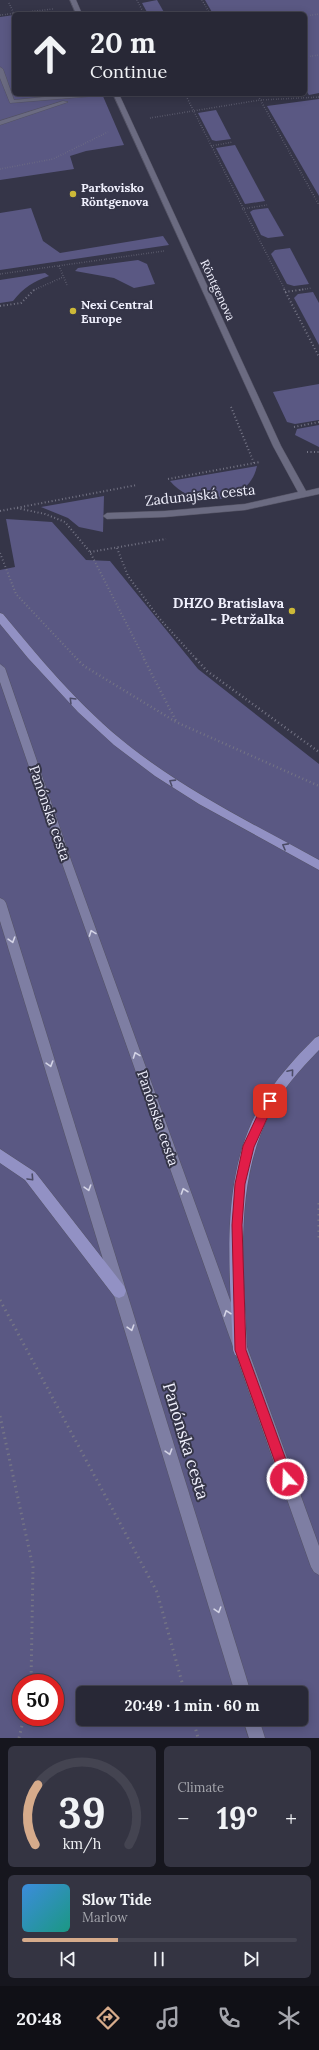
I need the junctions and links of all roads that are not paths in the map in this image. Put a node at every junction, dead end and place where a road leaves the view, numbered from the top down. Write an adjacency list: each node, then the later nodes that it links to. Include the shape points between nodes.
1 (74, 3): 2 (street)
2 (79, 12)
3 (0, 69): 4 (street, via 12,102)
4 (74, 96)
5 (95, 96): 7 (street, via 60,103)
6 (117, 96): 9 (street, Röntgenova, via 278,446)
7 (0, 123)
8 (319, 491): 9 (street, Zadunajská cesta)
9 (303, 493): 10 (street, Zadunajská cesta, via 245,507)
10 (107, 516)
11 (0, 617): 13 (main road, one-way to 11, via 206,803 137,758 65,693 37,664)
12 (0, 668): 18 (main road, Panónska cesta, one-way to 12)
13 (319, 865)
14 (0, 903): 17 (main road, Panónska cesta, one-way to 17)
15 (319, 1042): 18 (main road, one-way to 15, via 237,1225 242,1171 252,1137 270,1101 295,1067)
16 (0, 1155): 17 (main road, one-way to 17, via 30,1176)
17 (119, 1291): 20 (main road, Panónska cesta, one-way to 20)
18 (240, 1350): 19 (main road, Panónska cesta)
19 (319, 1566)
20 (241, 1686)
21 (253, 1726): 22 (main road)
22 (257, 1738)

